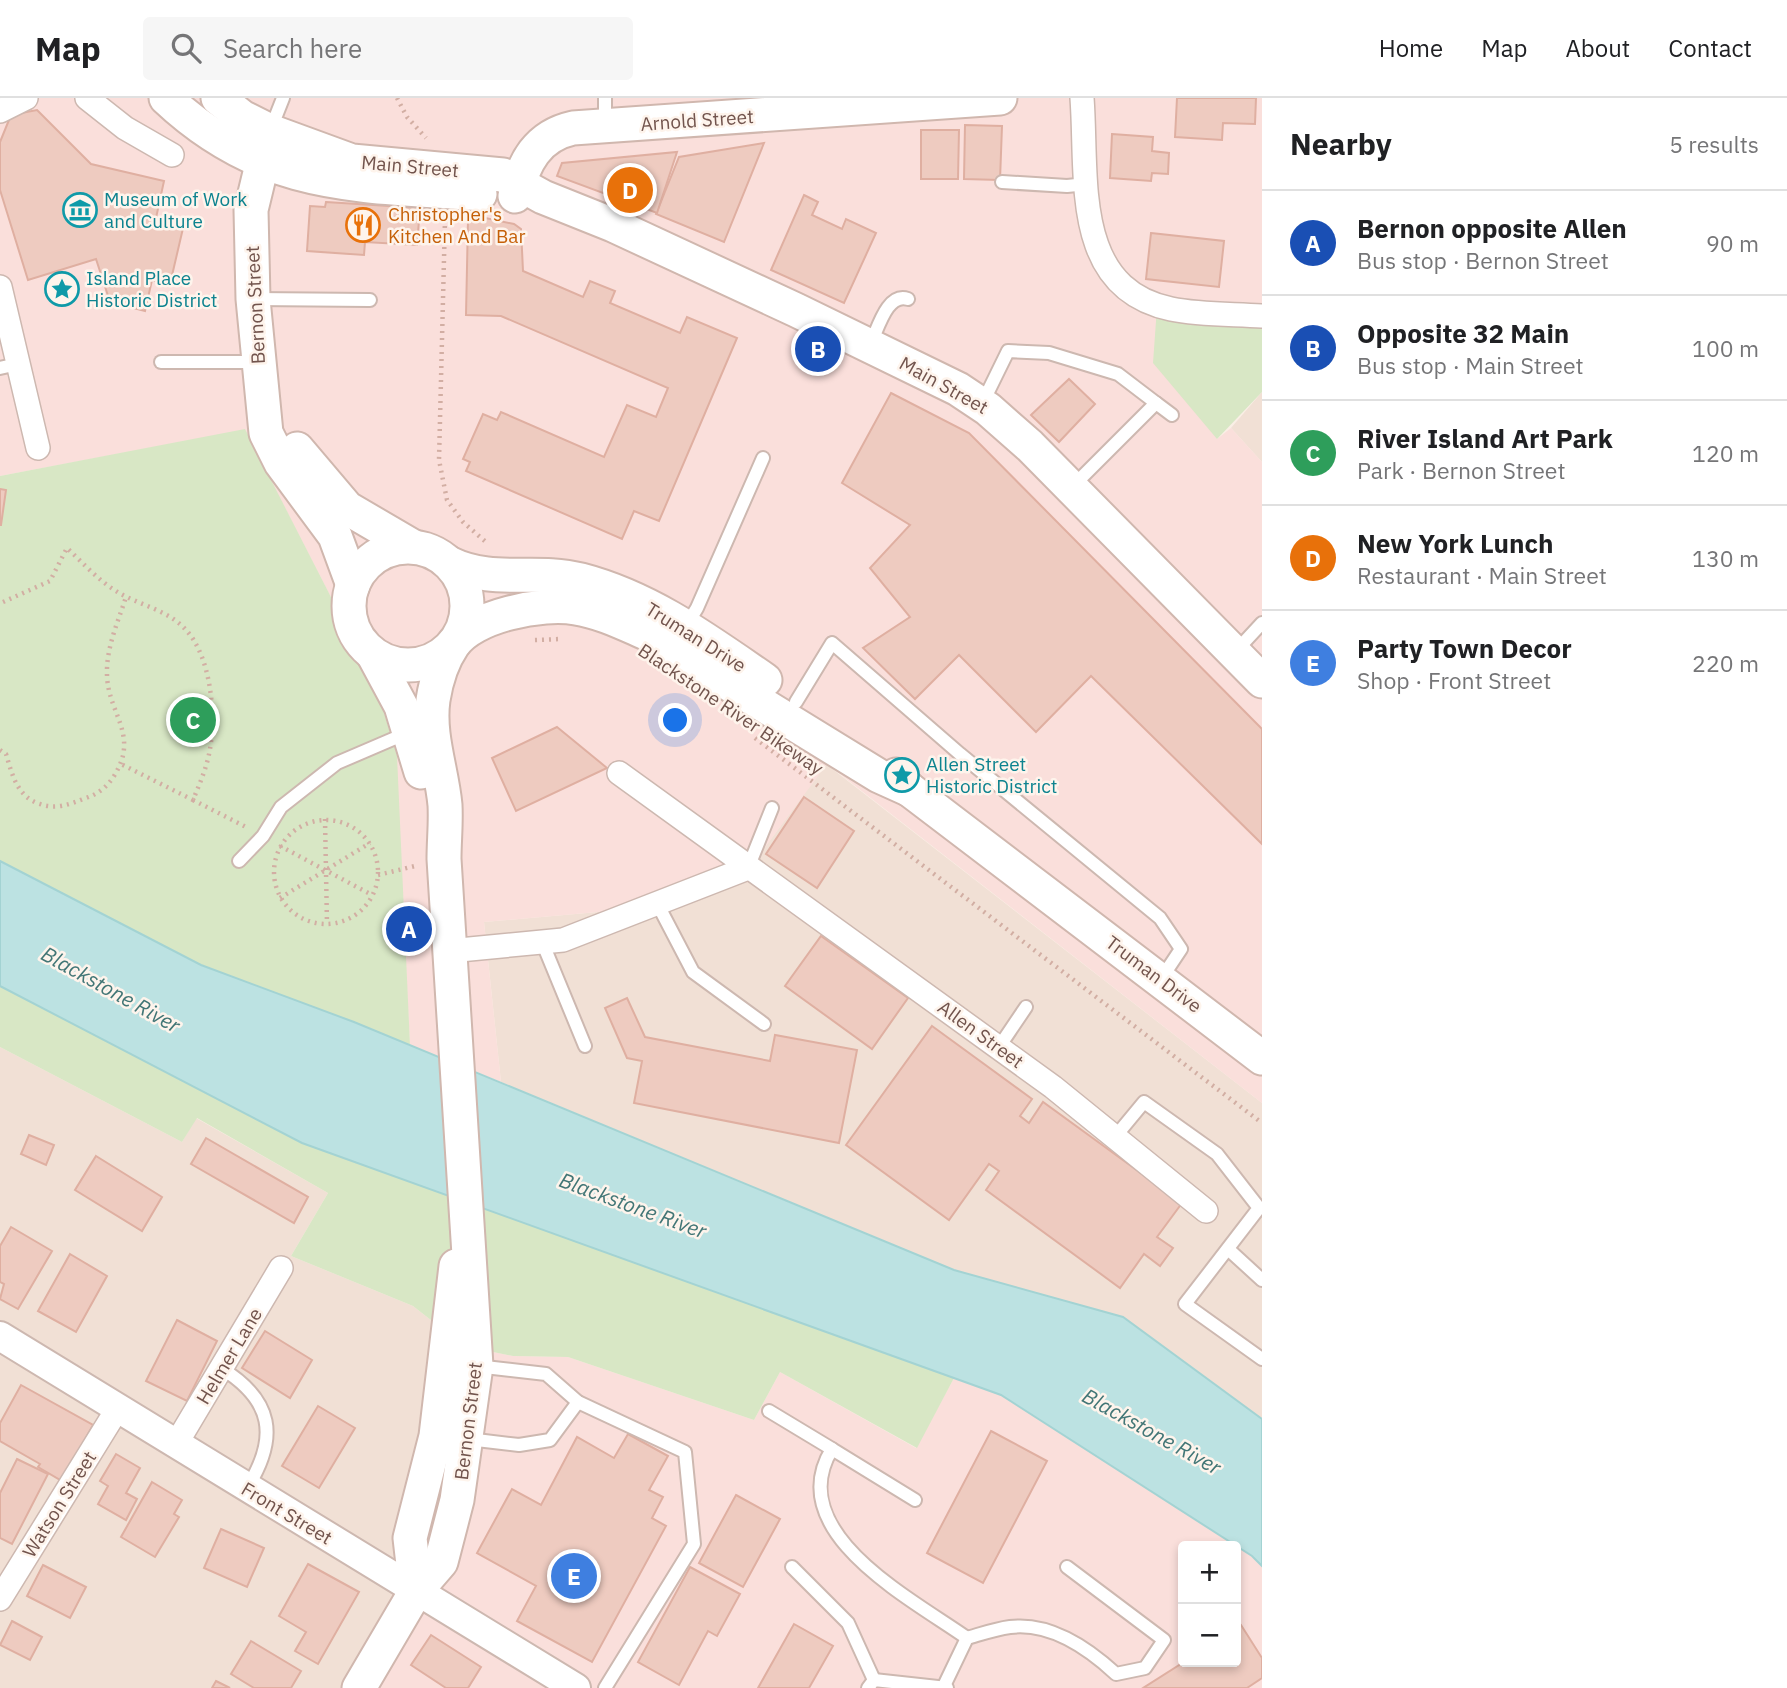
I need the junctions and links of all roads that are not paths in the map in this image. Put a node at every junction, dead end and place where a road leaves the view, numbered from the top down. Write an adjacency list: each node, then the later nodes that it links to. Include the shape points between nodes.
1 (26, 98): 9 (street)
2 (87, 98): 12 (street, via 125,128)
3 (166, 98): 13 (main road, Main Street, via 231,148)
4 (218, 98): 11 (main road, Main Street)
5 (283, 98): 11 (lane)
6 (1000, 98): 8 (main road, Arnold Street)
7 (1082, 98): 16 (street)
8 (719, 108): 10 (main road, Arnold Street)
9 (0, 111)
10 (605, 112): 17 (main road, Arnold Street, via 545,139 530,155)
11 (270, 131): 13 (main road, Bernon Street); 14 (main road, Main Street, via 352,161)
12 (172, 155)
13 (264, 164): 14 (main road, Main Street, via 326,182); 19 (main road, Bernon Street, via 251,210)
14 (443, 181): 17 (main road, Main Street, via 491,172)
15 (1002, 182): 16 (lane)
16 (1087, 184): 22 (street, via 1094,242 1107,271 1124,290 1170,309)
17 (517, 189): 23 (main road, Main Street, via 613,225)
18 (0, 287): 26 (street)
19 (253, 299): 21 (lane); 25 (main road, Bernon Street)
20 (908, 299): 23 (lane, via 892,301)
21 (370, 300)
22 (1262, 316)
23 (870, 346): 29 (main road, Main Street)
24 (161, 362): 25 (lane)
25 (257, 362): 27 (main road, Bernon Street)
26 (9, 366): 31 (street)
27 (263, 397): 34 (main road, Bernon Street, via 308,465 348,508); 36 (main road, Bernon Street, via 266,433 281,463 335,536)
28 (1156, 403): 29 (lane, via 1114,372 1054,354 1008,351); 30 (lane); 33 (lane)
29 (982, 405): 33 (main road, Main Street)
30 (1172, 415)
31 (38, 447)
32 (763, 458): 38 (lane)
33 (1071, 488): 40 (main road, Main Street)
34 (412, 546): 35 (main road, via 432,551); 36 (main road, via 382,552 359,572)
35 (449, 563): 38 (main road, Truman Drive, via 471,572 509,577 541,574 580,580 652,607); 39 (main road, via 461,582 467,605)
36 (353, 585): 41 (main road, via 351,622)
37 (1262, 623): 40 (lane)
38 (686, 626): 43 (main road, Truman Drive)
39 (454, 643): 41 (main road, via 442,654 412,665); 46 (main road, Truman Drive, via 474,629 541,606 575,608 612,618); 48 (main road, Bernon Street, via 438,676 433,701 445,807)
40 (1234, 653): 42 (main road, Main Street)
41 (373, 654): 44 (main road, Bernon Street)
42 (1262, 681)
43 (796, 702): 46 (main road, Truman Drive, via 885,764); 54 (lane, via 832,643 1160,918 1181,949)
44 (411, 732): 48 (main road, Bernon Street); 49 (lane, via 337,763 281,807)
45 (619, 773): 50 (street, Allen Street)
46 (910, 790): 54 (main road, Truman Drive)
47 (772, 808): 50 (lane)
48 (444, 859): 53 (main road, Bernon Street)
49 (240, 861)
50 (748, 867): 51 (street); 58 (street, Allen Street)
51 (658, 905): 52 (street); 56 (lane, via 693,972)
52 (543, 944): 53 (street); 57 (lane)
53 (449, 951): 66 (main road, Bernon Street, via 464,1198)
54 (1161, 980): 59 (main road, Truman Drive)
55 (1026, 1007): 58 (lane)
56 (764, 1024)
57 (585, 1046)
58 (999, 1047): 60 (street, Allen Street)
59 (1262, 1058)
60 (1115, 1138): 61 (street, Allen Street); 62 (lane, via 1144,1102 1217,1154 1259,1208)
61 (1206, 1211)
62 (1228, 1249): 64 (lane); 67 (lane, via 1185,1304)
63 (281, 1268): 68 (street, Helmer Lane)
64 (1262, 1280)
65 (0, 1336): 70 (street, Front Street)
66 (466, 1348): 69 (lane, via 546,1374); 72 (main road, Bernon Street); 79 (main road, Bernon Street, via 436,1436 410,1538)
67 (1262, 1359)
68 (221, 1368): 73 (street, Helmer Lane); 75 (lane, via 250,1389 268,1432 265,1453)
69 (578, 1402): 72 (lane, via 550,1440 519,1445); 85 (lane, via 685,1452 694,1544)
70 (118, 1408): 73 (street, Front Street); 80 (street, Watson Street)
71 (769, 1411): 74 (lane)
72 (468, 1439): 79 (main road, Bernon Street, via 441,1562)
73 (176, 1444): 75 (street, Front Street)
74 (832, 1449): 76 (lane); 81 (lane, via 819,1486 823,1512 856,1559)
75 (247, 1489): 79 (street, Front Street)
76 (915, 1500)
77 (792, 1567): 82 (lane, via 848,1623)
78 (1067, 1567): 81 (lane, via 1164,1640 1145,1668 1116,1674 1091,1651 1048,1631 1012,1627)
79 (416, 1591): 83 (main road, Bernon Street); 84 (street, Front Street)
80 (0, 1599)
81 (967, 1638): 86 (lane)
82 (871, 1684): 86 (lane)
83 (359, 1688)
84 (576, 1688)
85 (605, 1688)
86 (945, 1688)

